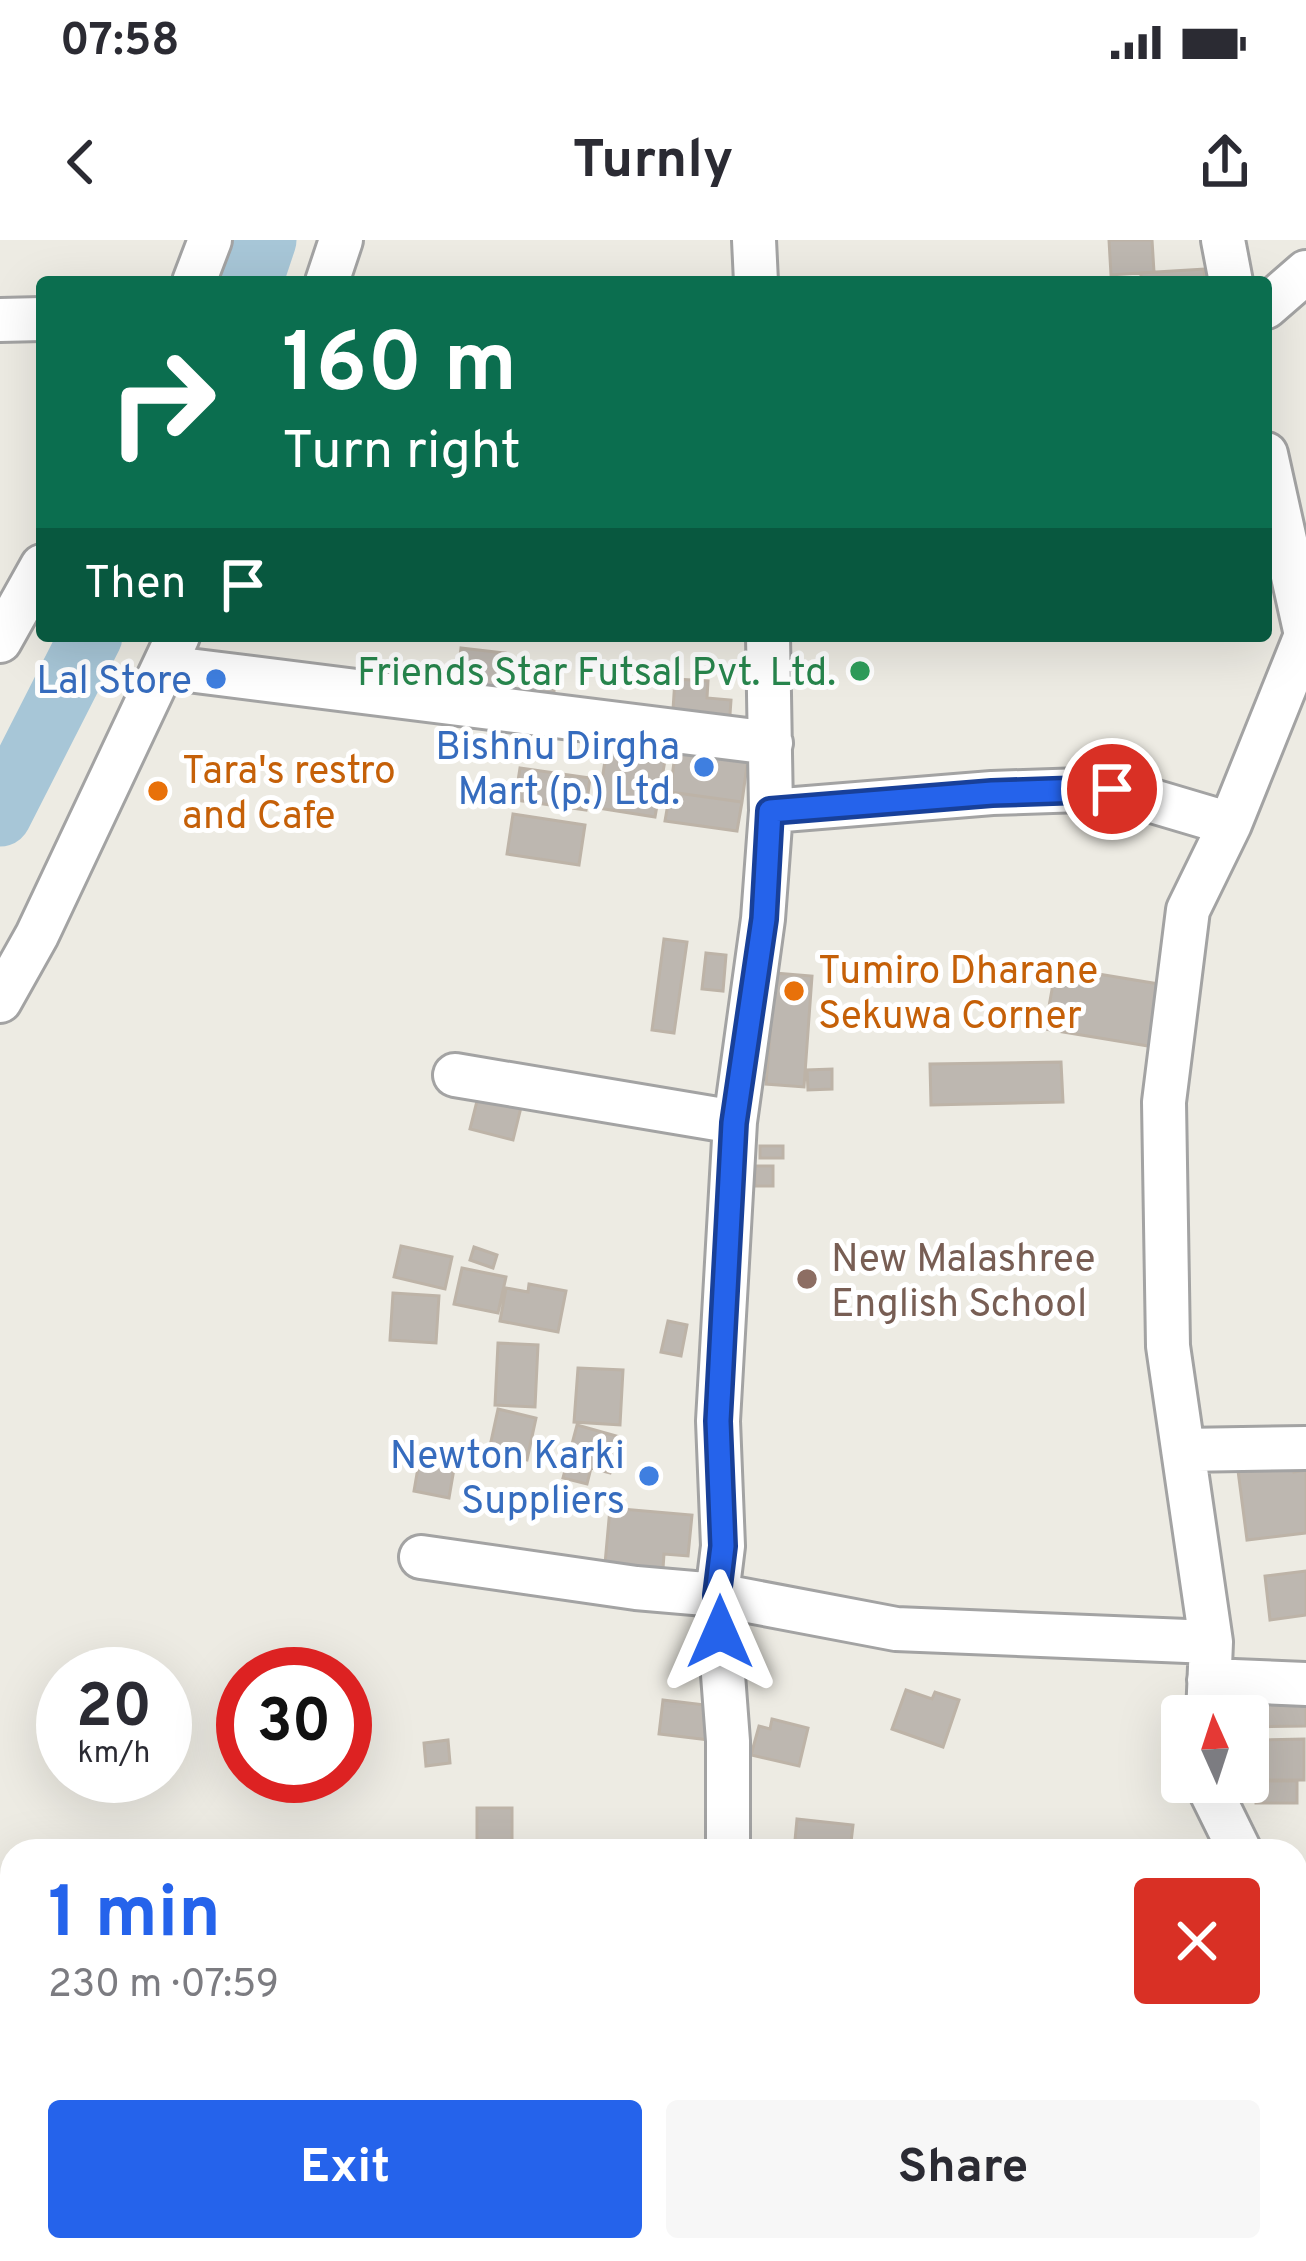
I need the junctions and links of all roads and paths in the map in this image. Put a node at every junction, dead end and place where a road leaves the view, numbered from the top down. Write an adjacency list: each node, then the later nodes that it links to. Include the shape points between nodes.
1 (210, 240): 6 (street)
2 (341, 240): 7 (street)
3 (754, 240): 8 (street)
4 (1223, 240): 9 (street)
5 (1306, 272): 10 (street)
6 (196, 276)
7 (329, 276)
8 (756, 276)
9 (1230, 276)
10 (1272, 302)
11 (36, 319): 12 (street)
12 (0, 320)
13 (1272, 481): 15 (street)
14 (36, 577): 16 (street)
15 (1306, 635): 21 (street)
16 (0, 641)
17 (768, 642): 19 (street)
18 (171, 652): 19 (street); 22 (street)
19 (770, 743): 20 (street)
20 (770, 811): 21 (street, via 1112,789); 24 (street, via 764,919)
21 (1230, 824): 26 (street, via 1188,910 1164,1102 1168,1346)
22 (0, 1001)
23 (455, 1076): 24 (street)
24 (734, 1123): 28 (street)
25 (1306, 1448): 26 (street)
26 (1183, 1450): 29 (street)
27 (421, 1557): 28 (street)
28 (717, 1595): 29 (street); 32 (street)
29 (1209, 1679): 30 (street)
30 (1306, 1684)
31 (1216, 1803): 33 (street)
32 (728, 1839)
33 (1234, 1839)

